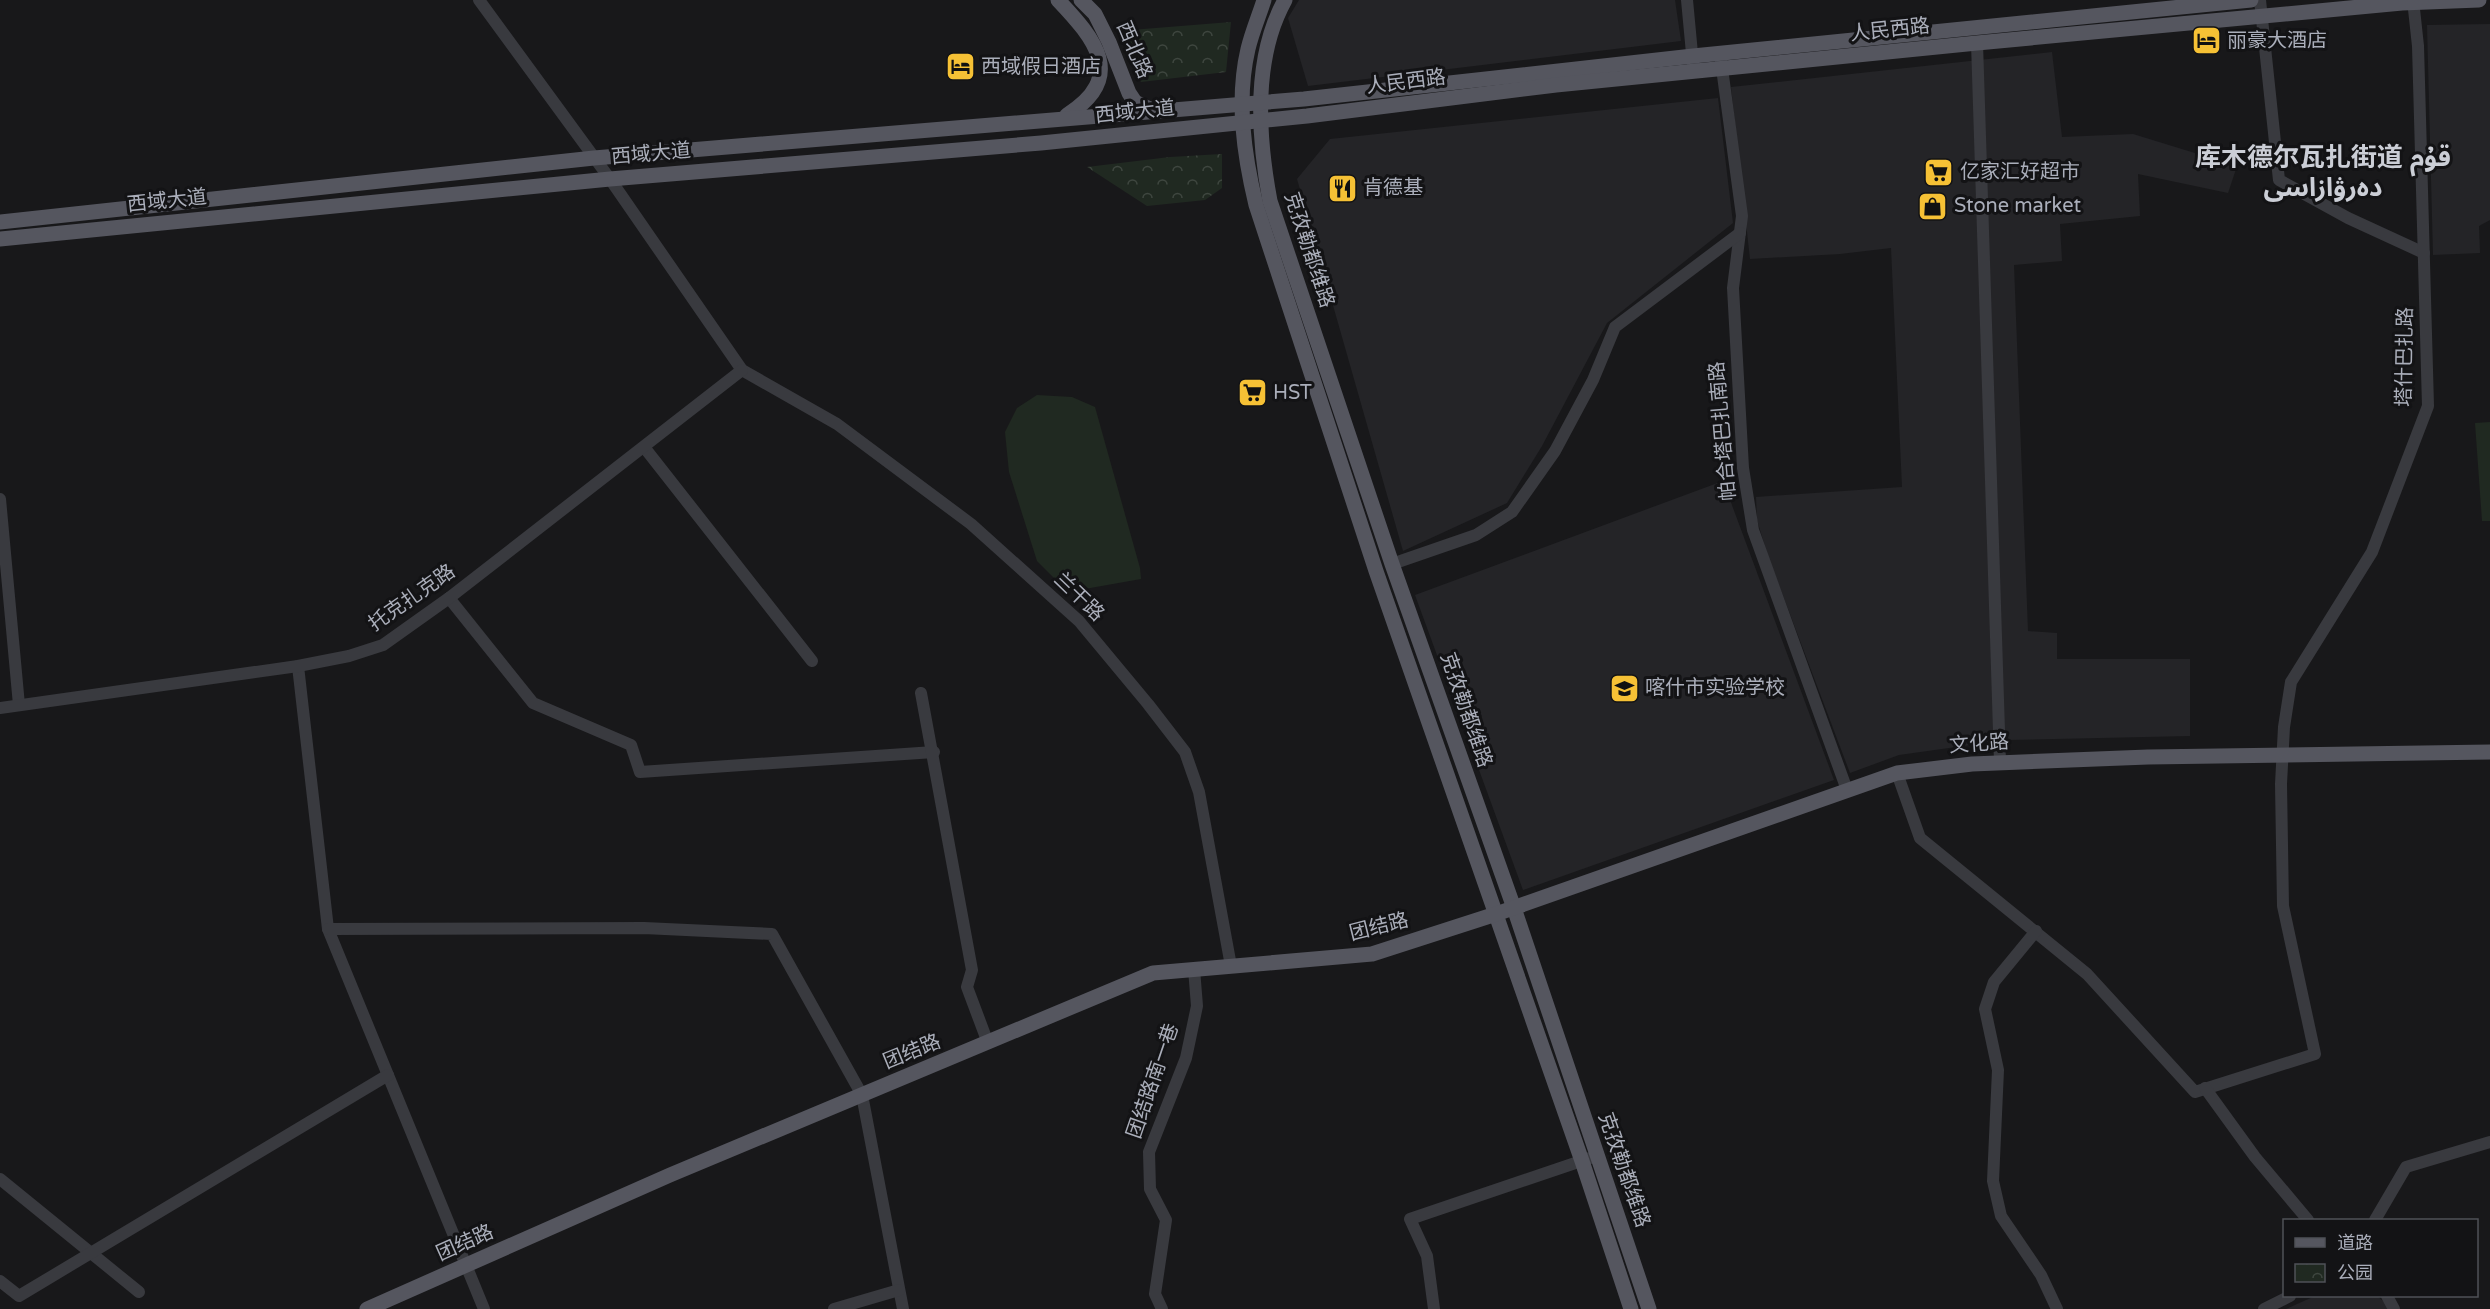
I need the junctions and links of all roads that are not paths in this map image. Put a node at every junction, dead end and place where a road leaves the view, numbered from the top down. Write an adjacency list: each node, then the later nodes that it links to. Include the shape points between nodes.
1 (479, 0): 23 (street)
2 (1058, 0): 20 (main road, 西北路, via 1095,43 1101,64 1095,91)
3 (1081, 0): 18 (main road, 西北路, via 1095,14 1129,93 1135,102)
4 (1264, 0): 17 (main road, 克孜勒都维路, via 1248,49)
5 (1285, 0): 16 (main road, 克孜勒都维路, via 1267,47)
6 (1687, 0): 14 (street)
7 (2251, 0): 13 (main road, 人民西路)
8 (2260, 0): 11 (street)
9 (2478, 0): 10 (main road, 人民西路)
10 (2413, 1): 11 (main road, 人民西路); 28 (street, 塔什巴扎路, via 2418,46)
11 (2262, 16): 12 (main road, 人民西路); 28 (street, via 2278,180)
12 (1977, 43): 13 (main road, 人民西路); 42 (street)
13 (1721, 61): 14 (main road, 人民西路); 26 (street, 帕合塔巴扎南路, via 1742,216)
14 (1693, 64): 15 (main road, 人民西路); 19 (main road, 人民西路)
15 (1304, 99): 16 (main road, 西域大道)
16 (1262, 101): 17 (main road, 西域大道); 21 (main road, 克孜勒都维路)
17 (1243, 103): 18 (main road, 西域大道); 22 (main road, 克孜勒都维路)
18 (1153, 110): 20 (main road, 西域大道)
19 (1307, 116): 21 (main road, 西域大道)
20 (1064, 117): 23 (main road, 西域大道)
21 (1262, 120): 22 (main road, 西域大道); 32 (main road, 克孜勒都维路, via 1262,160 1270,201)
22 (1243, 122): 24 (main road, 西域大道); 46 (main road, 克孜勒都维路, via 1246,162 1256,205 1376,572)
23 (594, 158): 24 (street); 25 (main road, 西域大道)
24 (610, 179): 27 (main road, 西域大道); 29 (street)
25 (0, 222)
26 (1740, 233): 32 (street, via 1615,327 1593,380 1555,451 1512,512 1476,536); 44 (street, 帕合塔巴扎南路, via 1733,288 1743,468 1753,530)
27 (0, 238)
28 (2424, 254): 41 (street, 塔什巴扎路, via 2428,406 2372,552 2291,682)
29 (742, 370): 30 (street, 托克扎克路); 49 (street, 兰干路, via 837,424 971,524 1079,621 1148,704 1185,752 1199,792)
30 (644, 447): 33 (street, 托克扎克路); 34 (street)
31 (0, 499): 37 (street)
32 (1392, 564): 45 (main road, 克孜勒都维路)
33 (449, 598): 35 (street, 托克扎克路, via 382,645); 39 (street, via 533,704 631,745 640,771)
34 (812, 661)
35 (298, 666): 37 (street, 托克扎克路); 47 (street)
36 (921, 693): 39 (street)
37 (19, 705): 38 (street, 托克扎克路)
38 (0, 708)
39 (934, 752): 51 (street, via 972,970 968,987)
40 (2490, 752): 41 (main road, 文化路)
41 (2283, 755): 42 (main road, 文化路); 53 (street, 塔什巴扎路, via 2283,906 2315,1054)
42 (2000, 762): 43 (main road, 文化路)
43 (1897, 773): 44 (main road, 文化路); 48 (street, via 1920,838)
44 (1847, 790): 45 (main road, 文化路)
45 (1514, 908): 46 (main road, 文化路); 56 (main road, 克孜勒都维路)
46 (1496, 914): 49 (main road, 团结路, via 1372,954); 57 (main road, 克孜勒都维路)
47 (328, 930): 52 (street); 54 (street, via 644,928 772,934)
48 (2036, 931): 53 (street, via 2087,974 2195,1092); 75 (street, via 1994,982 1985,1009 1998,1070 1993,1181 2001,1215 2041,1275)
49 (1231, 966): 50 (main road, 团结路)
50 (1194, 969): 51 (main road, 团结路, via 1154,973); 71 (street, 团结路南一巷, via 1197,1006 1186,1058 1149,1152 1150,1188 1166,1220 1155,1294)
51 (988, 1043): 54 (main road, 团结路)
52 (388, 1075): 61 (street); 62 (street)
53 (2205, 1088): 59 (street)
54 (862, 1095): 62 (main road, 团结路); 64 (street)
55 (2490, 1142): 60 (street, via 2406,1167)
56 (1597, 1156): 57 (street); 74 (main road, 克孜勒都维路)
57 (1582, 1161): 72 (street, via 1410,1219 1427,1256); 73 (main road, 克孜勒都维路)
58 (0, 1179): 61 (street)
59 (2306, 1219)
60 (2376, 1219)
61 (91, 1253): 63 (street, via 19,1296); 65 (street)
62 (465, 1266): 67 (main road, 团结路); 68 (street)
63 (0, 1281)
64 (899, 1290): 69 (street); 70 (street)
65 (139, 1292)
66 (2288, 1297): 76 (street)
67 (367, 1309)
68 (484, 1309)
69 (834, 1309)
70 (903, 1309)
71 (1162, 1309)
72 (1434, 1309)
73 (1631, 1309)
74 (1649, 1309)
75 (2057, 1309)
76 (2264, 1309)

